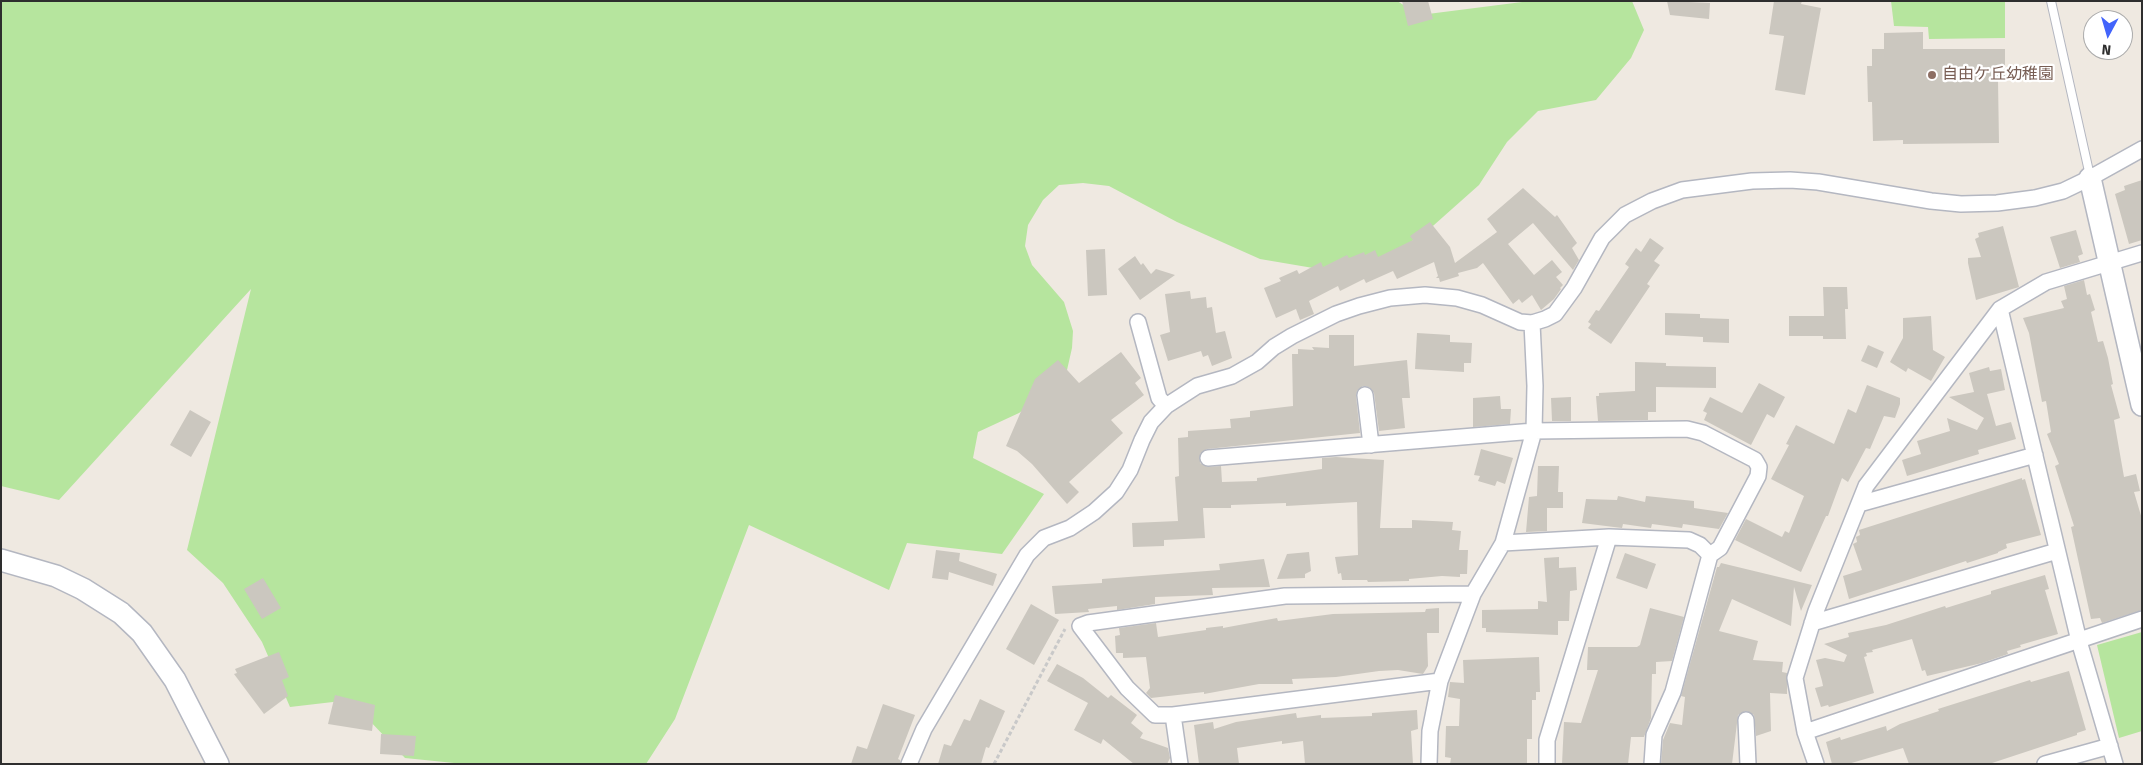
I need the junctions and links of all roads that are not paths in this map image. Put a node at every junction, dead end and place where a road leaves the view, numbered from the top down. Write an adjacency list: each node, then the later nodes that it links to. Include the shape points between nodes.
1 (2051, 1): 3 (lane)
2 (2142, 149): 3 (street)
3 (2090, 178): 5 (street); 8 (street, via 2063,191 1997,204 1931,201 1790,180 1752,181 1682,190 1626,215 1602,238 1555,314)
4 (2142, 253): 5 (street)
5 (2110, 262): 6 (street, via 2046,282); 10 (street)
6 (2000, 309): 14 (street); 16 (street, via 1866,486)
7 (1138, 322): 11 (street, via 1159,398)
8 (1532, 323): 11 (street, via 1520,322 1458,298 1425,295 1390,298 1336,314 1292,336 1232,376 1197,386); 12 (street)
9 (1365, 395): 13 (street)
10 (2142, 405)
11 (1166, 406): 32 (street, via 1151,422 1130,470 1116,492 1070,528 1044,538 1027,555 924,729)
12 (1534, 431): 13 (street); 18 (street); 20 (street, via 1688,428 1755,460 1759,467 1758,476 1720,548)
13 (1370, 445): 15 (street)
14 (2035, 455): 16 (street); 19 (street)
15 (1208, 458)
16 (1859, 504): 24 (street)
17 (1609, 537): 18 (street); 20 (street, via 1689,540 1700,544); 35 (street, via 1547,740)
18 (1503, 543): 22 (street)
19 (2057, 551): 24 (street); 25 (street)
20 (1710, 555): 36 (street, via 1673,692 1654,735)
21 (1, 560): 31 (street, via 56,576 121,613 142,633 175,680)
22 (1473, 594): 26 (street); 27 (street, via 1285,596 1080,626 1127,688 1155,715)
23 (2142, 619): 25 (street)
24 (1812, 623): 29 (street, via 1795,678)
25 (2079, 640): 29 (street); 30 (street)
26 (1440, 681): 27 (street); 34 (street, via 1430,731)
27 (1173, 715): 33 (street)
28 (1746, 720): 37 (street)
29 (1806, 732): 38 (street)
30 (2110, 746): 39 (street); 40 (street)
31 (218, 764)
32 (909, 764)
33 (1180, 764)
34 (1429, 764)
35 (1547, 764)
36 (1652, 764)
37 (1748, 764)
38 (1816, 764)
39 (2044, 764)
40 (2115, 764)

